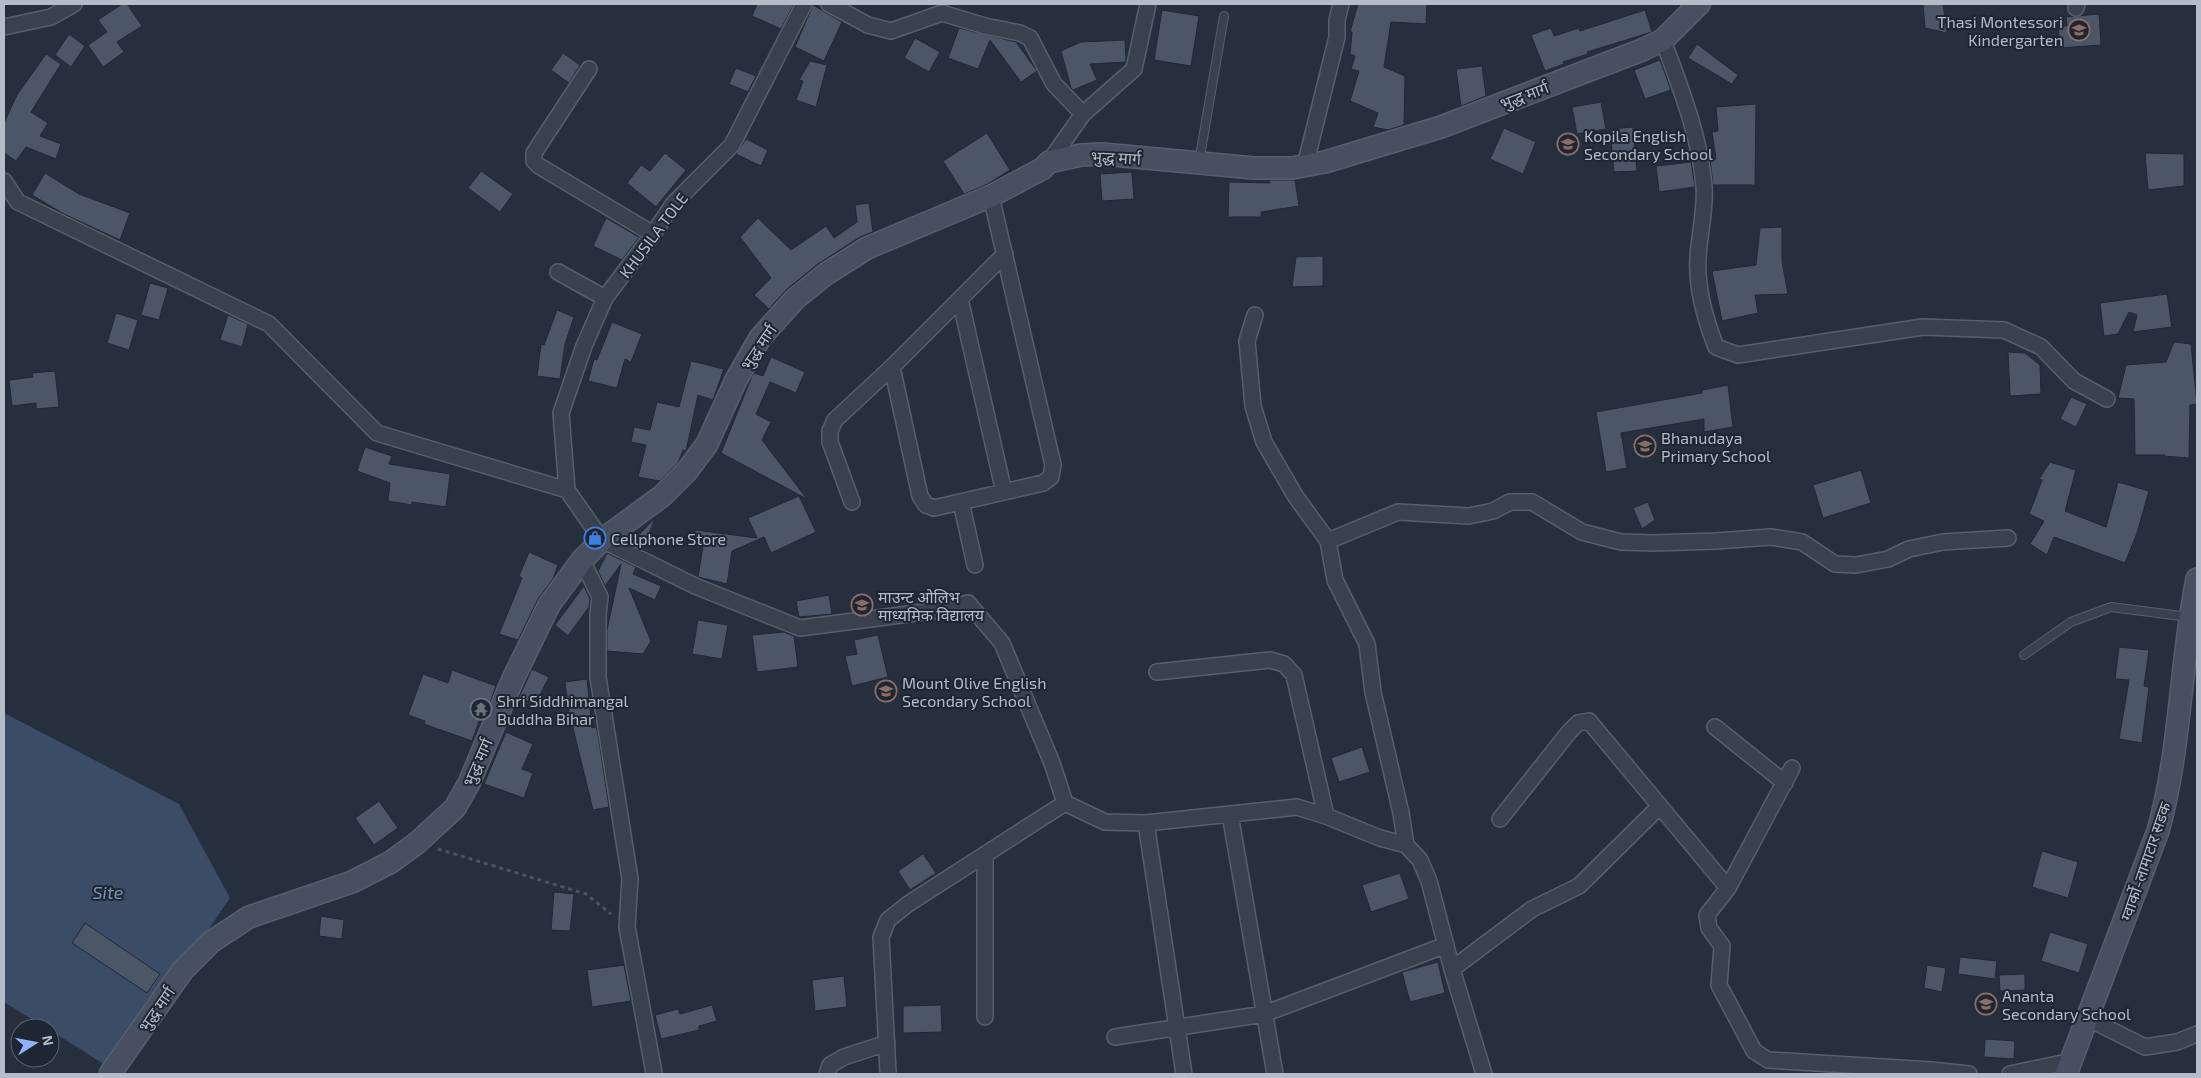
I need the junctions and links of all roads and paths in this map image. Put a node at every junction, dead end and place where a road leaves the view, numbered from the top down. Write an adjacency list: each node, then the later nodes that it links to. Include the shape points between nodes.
1 (74, 4): 8 (street, via 51,17)
2 (804, 4): 17 (street, KHUSILA TOLE, via 732,145 674,203)
3 (829, 4): 11 (street, via 868,25 891,31 942,13 1020,33 1030,38 1054,84)
4 (1148, 4): 11 (street, via 1134,69)
5 (1341, 4): 14 (street, via 1337,36)
6 (1699, 4): 9 (street, भुद्ध मार्ग)
7 (1224, 16): 13 (lane)
8 (4, 27)
9 (1663, 40): 14 (street, भुद्ध मार्ग, via 1441,127); 24 (street, via 1699,151 1704,188 1697,261 1703,316 1716,347 1738,355 1923,327 2004,330 2041,347 2074,381)
10 (588, 69): 17 (street, via 534,154 534,160)
11 (1083, 114): 12 (street)
12 (1049, 162): 13 (street, भुद्ध मार्ग, via 1102,154); 16 (street, भुद्ध मार्ग)
13 (1199, 163): 14 (street, भुद्ध मार्ग, via 1254,168)
14 (1305, 166)
15 (4, 181): 25 (street, via 18,202 269,324 377,433)
16 (991, 196): 18 (street); 30 (street, भुद्ध मार्ग, via 867,248 795,299 760,338 736,380 707,444 687,471 662,496)
17 (653, 234): 20 (street, KHUSILA TOLE)
18 (1005, 254): 21 (street); 26 (street, via 1053,465 1051,477 1043,483)
19 (558, 272): 20 (street)
20 (605, 298): 25 (street, KHUSILA TOLE, via 584,346 562,413)
21 (960, 299): 23 (street); 26 (street)
22 (1255, 315): 31 (street, via 1247,341 1253,406 1264,442 1296,497)
23 (892, 367): 27 (street, via 835,420 830,431 830,442); 28 (street, via 920,496 926,505 934,508)
24 (2107, 399)
25 (567, 490): 30 (street)
26 (1004, 492): 28 (street)
27 (852, 502)
28 (961, 502): 33 (street)
29 (2008, 538): 31 (street, via 1943,542 1864,564 1835,564 1802,542 1771,537 1621,542 1582,532 1532,502 1510,502 1493,511 1469,516 1398,512)
30 (602, 540): 32 (street, भुद्ध मार्ग); 41 (street, via 695,586 800,628 940,610 968,603 1002,643 1052,763)
31 (1328, 541): 48 (street, via 1335,580 1367,644 1373,692)
32 (582, 560): 47 (street, भुद्ध मार्ग, via 549,605 455,808); 51 (street, via 600,597 598,677 630,879)
33 (975, 565)
34 (2197, 580): 35 (street, ग्वार्को-लामाटार सडक)
35 (2189, 617): 36 (lane, via 2111,607 2071,622); 56 (street, ग्वार्को-लामाटार सडक, via 2167,798)
36 (2024, 655)
37 (1157, 672): 44 (street, via 1270,660 1284,664 1294,675)
38 (1715, 727): 40 (street)
39 (1792, 768): 40 (street)
40 (1785, 783): 50 (street)
41 (1065, 803): 46 (street, via 1105,822); 49 (street)
42 (1660, 806): 45 (street, via 1589,721 1578,724 1570,732); 50 (street); 53 (street, via 1579,886 1532,909)
43 (1230, 814): 44 (street, via 1297,807); 46 (street); 54 (street)
44 (1326, 816): 48 (street)
45 (1500, 819)
46 (1146, 823): 57 (street)
47 (417, 843): 51 (path, via 586,894); 64 (street, भुद्ध मार्ग, via 391,862 352,882 249,917 211,942 183,970)
48 (1406, 845): 52 (street, via 1420,860 1429,881)
49 (984, 855): 55 (street); 60 (street, via 888,920 881,938)
50 (1728, 888): 69 (street, via 1707,915 1709,928 1722,946 1719,985 1754,1051 1768,1060)
51 (626, 927): 63 (street)
52 (1446, 946): 53 (street); 54 (street)
53 (1452, 969): 68 (street)
54 (1264, 1014): 57 (street); 67 (street)
55 (985, 1017)
56 (2089, 1019): 58 (street, via 2145,1047 2177,1042); 61 (street, ग्वार्को-लामाटार सडक)
57 (1178, 1028): 59 (street); 66 (street)
58 (2197, 1034)
59 (1116, 1037)
60 (886, 1042): 62 (street); 65 (street, via 844,1057 830,1065)
61 (2069, 1068): 70 (street)
62 (888, 1072)
63 (654, 1073)
64 (110, 1074)
65 (827, 1074)
66 (1184, 1074)
67 (1275, 1074)
68 (1484, 1074)
69 (1969, 1074)
70 (2010, 1074)

